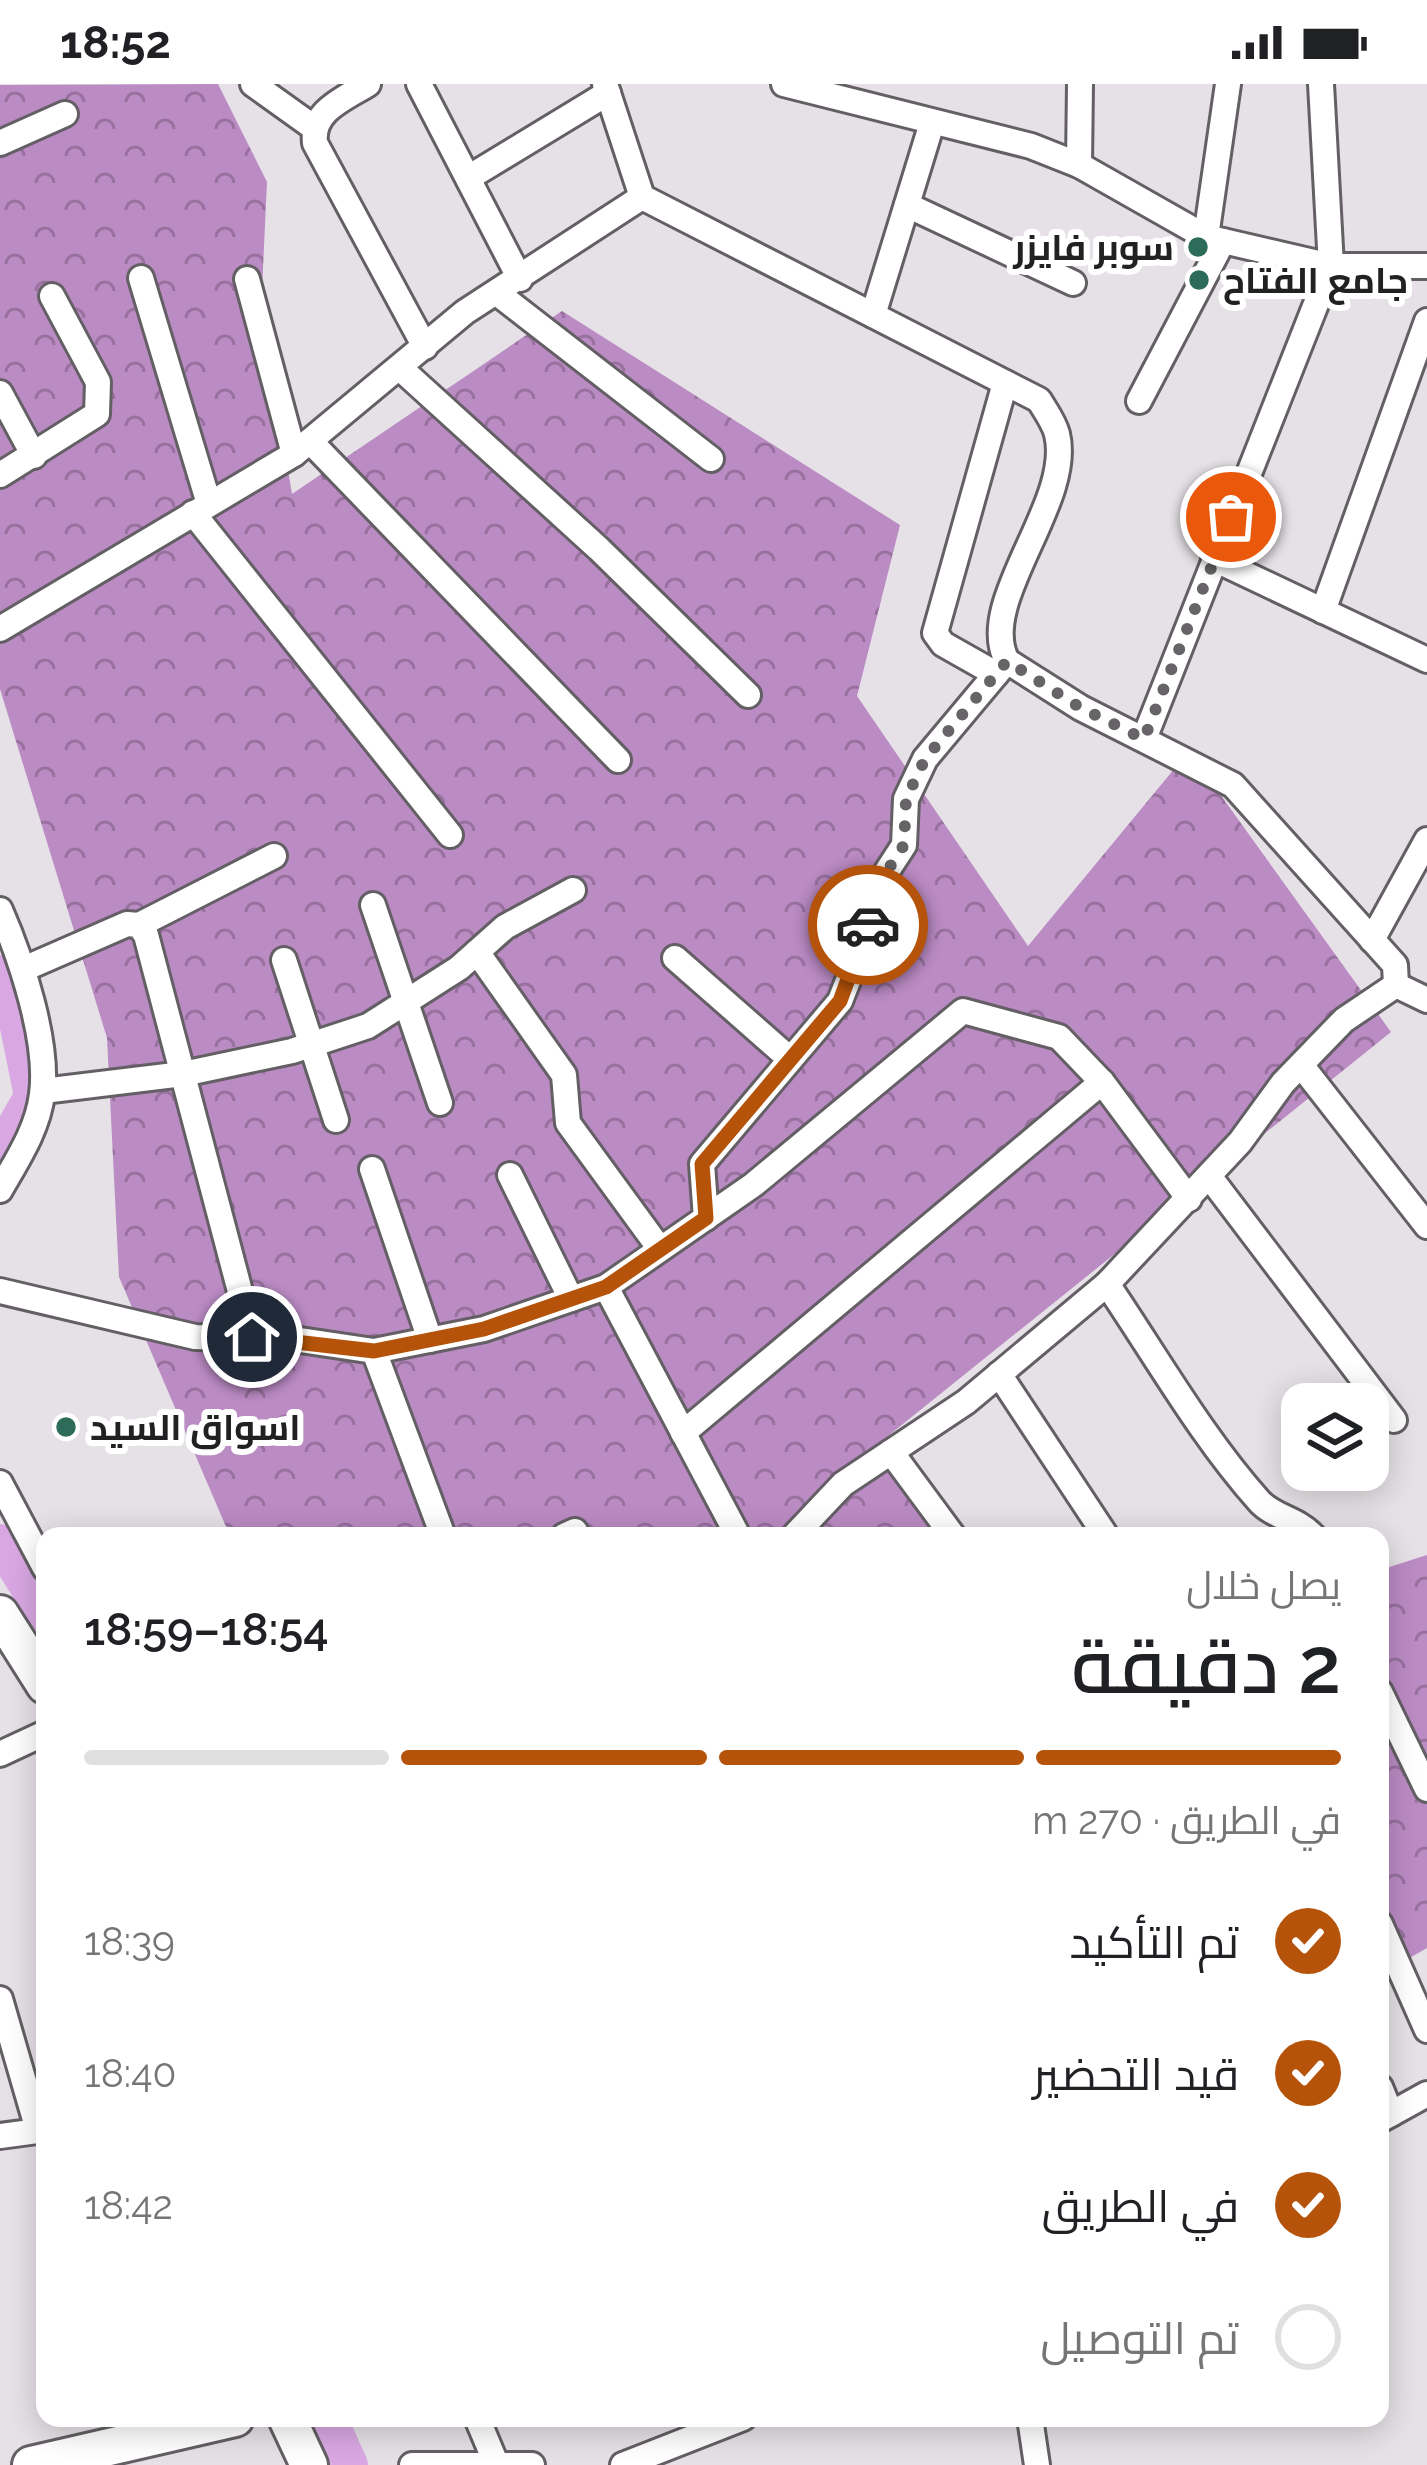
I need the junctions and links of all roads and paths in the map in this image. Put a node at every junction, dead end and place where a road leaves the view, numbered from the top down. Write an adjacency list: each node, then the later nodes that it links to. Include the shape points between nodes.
1 (253, 84): 11 (street)
2 (368, 84): 11 (street)
3 (419, 84): 14 (street)
4 (784, 84): 10 (street)
5 (1080, 84): 13 (street)
6 (1228, 84): 17 (street)
7 (1321, 84): 18 (street)
8 (607, 89): 14 (street); 15 (street)
9 (65, 114): 12 (street)
10 (932, 123): 13 (street); 16 (street)
11 (313, 127): 28 (street)
12 (0, 142)
13 (1079, 165): 17 (street)
14 (468, 178): 22 (street)
15 (642, 197): 22 (street); 26 (street)
16 (907, 205): 23 (street); 26 (street)
17 (1214, 239): 18 (street); 32 (street)
18 (1331, 266): 19 (street); 38 (street)
19 (1427, 266)
20 (141, 278): 37 (street)
21 (247, 279): 33 (street)
22 (520, 279): 24 (street)
23 (1073, 283)
24 (497, 292): 28 (street); 35 (street)
25 (52, 296): 34 (street, via 98,382 99,401 86,425)
26 (873, 314): 30 (street)
27 (1427, 320): 39 (street)
28 (425, 347): 29 (street)
29 (400, 369): 33 (street); 43 (street)
30 (1005, 383): 42 (street, via 1040,400 1057,432 1059,468 998,631); 42 (street, via 935,633 943,644)
31 (0, 393): 34 (street)
32 (1139, 400)
33 (302, 447): 37 (street); 45 (street)
34 (34, 456): 36 (street)
35 (711, 459)
36 (0, 475)
37 (201, 508): 40 (street); 46 (street)
38 (1214, 559): 39 (street); 44 (street)
39 (1322, 610): 41 (street)
40 (0, 629)
41 (1427, 660)
42 (1002, 667): 44 (street); 62 (street, via 925,759 906,799 904,845 876,888 840,1001)
43 (748, 695)
44 (1144, 739): 53 (street, via 1234,785)
45 (618, 760)
46 (450, 835)
47 (1427, 840): 53 (street)
48 (274, 856): 52 (street)
49 (573, 890): 54 (street)
50 (373, 905): 60 (street)
51 (0, 910): 57 (street)
52 (139, 925): 57 (street); 64 (street)
53 (1372, 940): 58 (street, via 1395,965)
54 (477, 952): 60 (street); 76 (street, via 564,1075 568,1124)
55 (676, 958): 62 (street)
56 (284, 960): 61 (street)
57 (26, 968): 66 (street)
58 (1396, 985): 59 (street); 63 (street, via 1344,1020)
59 (1427, 1000)
60 (405, 1003): 61 (street, via 368,1026); 67 (street)
61 (310, 1045): 64 (street); 68 (street)
62 (790, 1059): 74 (street, via 702,1164)
63 (1301, 1065): 71 (street); 75 (street)
64 (183, 1074): 66 (street); 81 (street)
65 (1102, 1082): 73 (street); 74 (street, via 1046,1030 963,1011); 86 (street)
66 (43, 1091): 72 (street, via 34,1128)
67 (440, 1103)
68 (336, 1120)
69 (372, 1168): 82 (street)
70 (510, 1175): 80 (street)
71 (1209, 1177): 73 (street); 85 (street)
72 (0, 1190)
73 (1189, 1199): 77 (street)
74 (706, 1218): 76 (street)
75 (1427, 1226)
76 (660, 1249): 78 (street)
77 (1107, 1284): 84 (street); 94 (street, via 1238,1476 1264,1507)
78 (606, 1287): 80 (street); 86 (street)
79 (0, 1291): 81 (street, via 195,1337)
80 (571, 1299): 82 (street)
81 (252, 1337): 83 (street)
82 (430, 1340): 83 (street)
83 (374, 1351): 89 (street)
84 (999, 1375): 87 (street); 93 (street)
85 (1394, 1420)
86 (683, 1433): 90 (street)
87 (891, 1452): 91 (street, via 843,1484); 92 (street)
88 (0, 1483): 95 (street)
89 (440, 1527)
90 (733, 1527)
91 (802, 1527)
92 (946, 1527)
93 (1100, 1527)
94 (1303, 1527)
95 (36, 1551)
96 (0, 1614): 97 (street)
97 (36, 1671)
98 (1389, 1711): 101 (street)
99 (36, 1736): 100 (street)
100 (0, 1754)
101 (1427, 1789)
102 (1389, 1944): 104 (street)
103 (0, 1999): 106 (street)
104 (1427, 2030)
105 (1427, 2094): 107 (street)
106 (36, 2111)
107 (1389, 2115)
108 (36, 2131): 109 (street)
109 (0, 2137)
110 (196, 2427): 116 (street)
111 (291, 2427): 117 (street)
112 (481, 2427): 115 (street)
113 (720, 2427): 120 (street)
114 (1031, 2427): 121 (street)
115 (494, 2461): 118 (street); 119 (street)
116 (31, 2465)
117 (309, 2465)
118 (412, 2465)
119 (532, 2465)
120 (622, 2465)
121 (1037, 2465)

